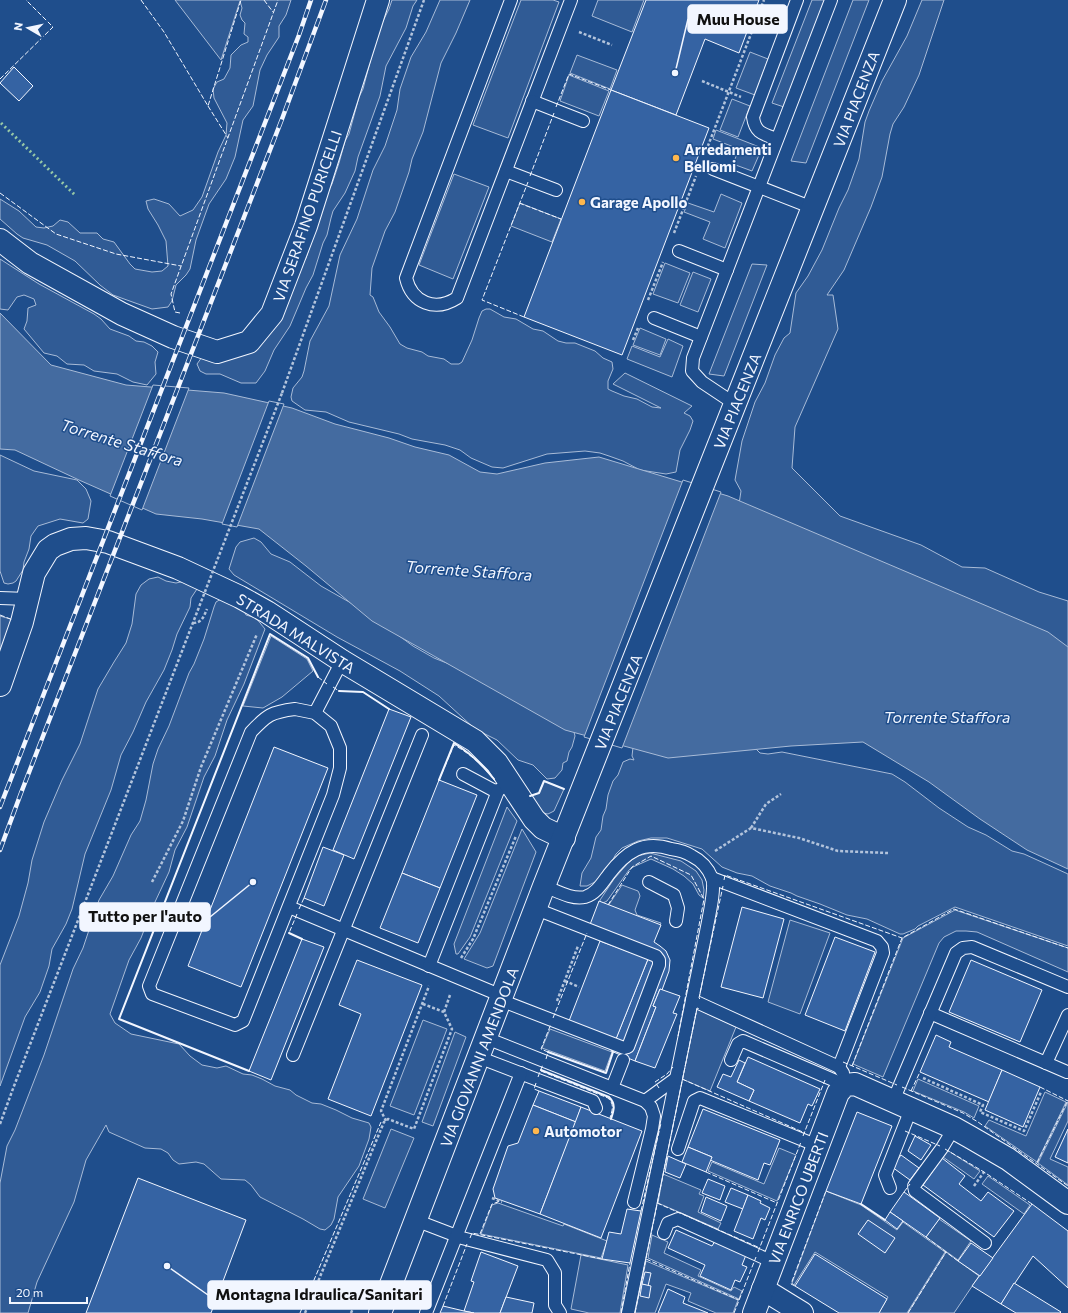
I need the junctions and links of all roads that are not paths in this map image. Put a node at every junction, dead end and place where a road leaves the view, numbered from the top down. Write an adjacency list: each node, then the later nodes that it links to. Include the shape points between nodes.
1 (378, 0): 15 (street, VIA SERAFINO PURICELLI, via 306,226 272,314 249,342 216,352 173,337 122,314 37,266)
2 (511, 0): 11 (lane, via 406,278 408,286 420,301 443,305 457,298)
3 (571, 0): 7 (lane)
4 (797, 0): 9 (lane, via 753,117 754,125 760,132)
5 (831, 0): 9 (lane)
6 (895, 0): 14 (street, VIA PIACENZA)
7 (532, 101): 8 (lane); 11 (lane)
8 (583, 121)
9 (777, 139): 12 (lane)
10 (713, 169): 12 (lane)
11 (506, 171): 13 (lane)
12 (759, 187): 14 (lane); 17 (lane)
13 (556, 190)
14 (813, 208): 20 (street, VIA PIACENZA)
15 (0, 240)
16 (678, 251): 17 (lane)
17 (727, 270): 19 (lane)
18 (654, 318): 19 (lane)
19 (701, 337): 20 (lane, via 693,358 692,371 702,382)
20 (735, 404): 29 (street, VIA PIACENZA)
21 (0, 598): 22 (lane)
22 (28, 599): 23 (street, STRADA MALVISTA, via 34,573 48,550 55,545 71,539 86,538 108,542 178,568 240,597); 24 (street, STRADA MALVISTA)
23 (342, 661): 25 (lane); 28 (street, STRADA MALVISTA, via 474,741 497,763)
24 (0, 685)
25 (315, 713): 34 (lane, via 331,726 340,748 340,768 333,795); 34 (lane, via 294,709 280,711 265,717 251,732 148,986 152,994 234,1025 243,1021)
26 (422, 735): 37 (lane)
27 (463, 774): 28 (lane, via 493,790)
28 (504, 786): 30 (street, STRADA MALVISTA, via 543,828); 38 (lane)
29 (578, 801): 30 (street, VIA GIOVANNI AMENDOLA)
30 (564, 838): 33 (street, VIA GIOVANNI AMENDOLA)
31 (712, 878): 33 (lane, via 700,861 689,854 663,846 647,846 625,856 594,892 587,896 574,897); 41 (lane, via 713,888); 52 (lane, via 877,941 882,947 883,953)
32 (649, 882): 36 (lane, via 674,895 678,908)
33 (544, 886): 35 (street, VIA GIOVANNI AMENDOLA)
34 (289, 907): 37 (lane)
35 (536, 909): 40 (street, VIA GIOVANNI AMENDOLA); 40 (lane, via 656,956 659,960 628,1047 624,1048)
36 (676, 921)
37 (343, 930): 38 (lane); 45 (lane)
38 (432, 967): 40 (lane)
39 (1068, 987): 42 (lane, via 972,947 963,948 956,953)
40 (501, 998): 44 (street, VIA GIOVANNI AMENDOLA)
41 (692, 1000): 51 (lane); 52 (lane)
42 (930, 1013): 48 (lane); 55 (lane, via 906,1071)
43 (1068, 1015): 48 (lane)
44 (482, 1048): 50 (lane); 53 (lane); 63 (street, VIA GIOVANNI AMENDOLA)
45 (293, 1055)
46 (623, 1060): 53 (lane)
47 (731, 1060): 52 (lane, via 738,1044 743,1041)
48 (1046, 1063): 49 (lane)
49 (1067, 1072)
50 (521, 1074): 56 (lane, via 594,1101); 65 (lane)
51 (676, 1079): 54 (lane); 72 (lane)
52 (845, 1079): 55 (street); 58 (street, VIA ENRICO UBERTI)
53 (612, 1088): 54 (lane)
54 (645, 1101): 61 (lane, via 654,1116)
55 (902, 1105): 57 (street); 60 (lane, via 885,1176)
56 (596, 1108)
57 (954, 1128): 62 (street, via 1008,1159); 66 (lane, via 914,1186 915,1191)
58 (818, 1146): 59 (lane, via 700,1098 694,1101); 67 (street, VIA ENRICO UBERTI)
59 (678, 1149)
60 (890, 1188)
61 (634, 1202)
62 (1068, 1204)
63 (416, 1220): 65 (lane); 69 (street, VIA GIOVANNI AMENDOLA)
64 (664, 1233): 67 (lane, via 668,1223 678,1219)
65 (456, 1236): 70 (lane); 71 (lane, via 547,1260 555,1273 555,1305)
66 (985, 1243)
67 (773, 1262): 68 (street, VIA ENRICO UBERTI)
68 (763, 1289): 73 (street, VIA ENRICO UBERTI); 74 (street)
69 (380, 1313)
70 (426, 1313)
71 (560, 1313)
72 (628, 1313)
73 (754, 1313)
74 (802, 1313)

